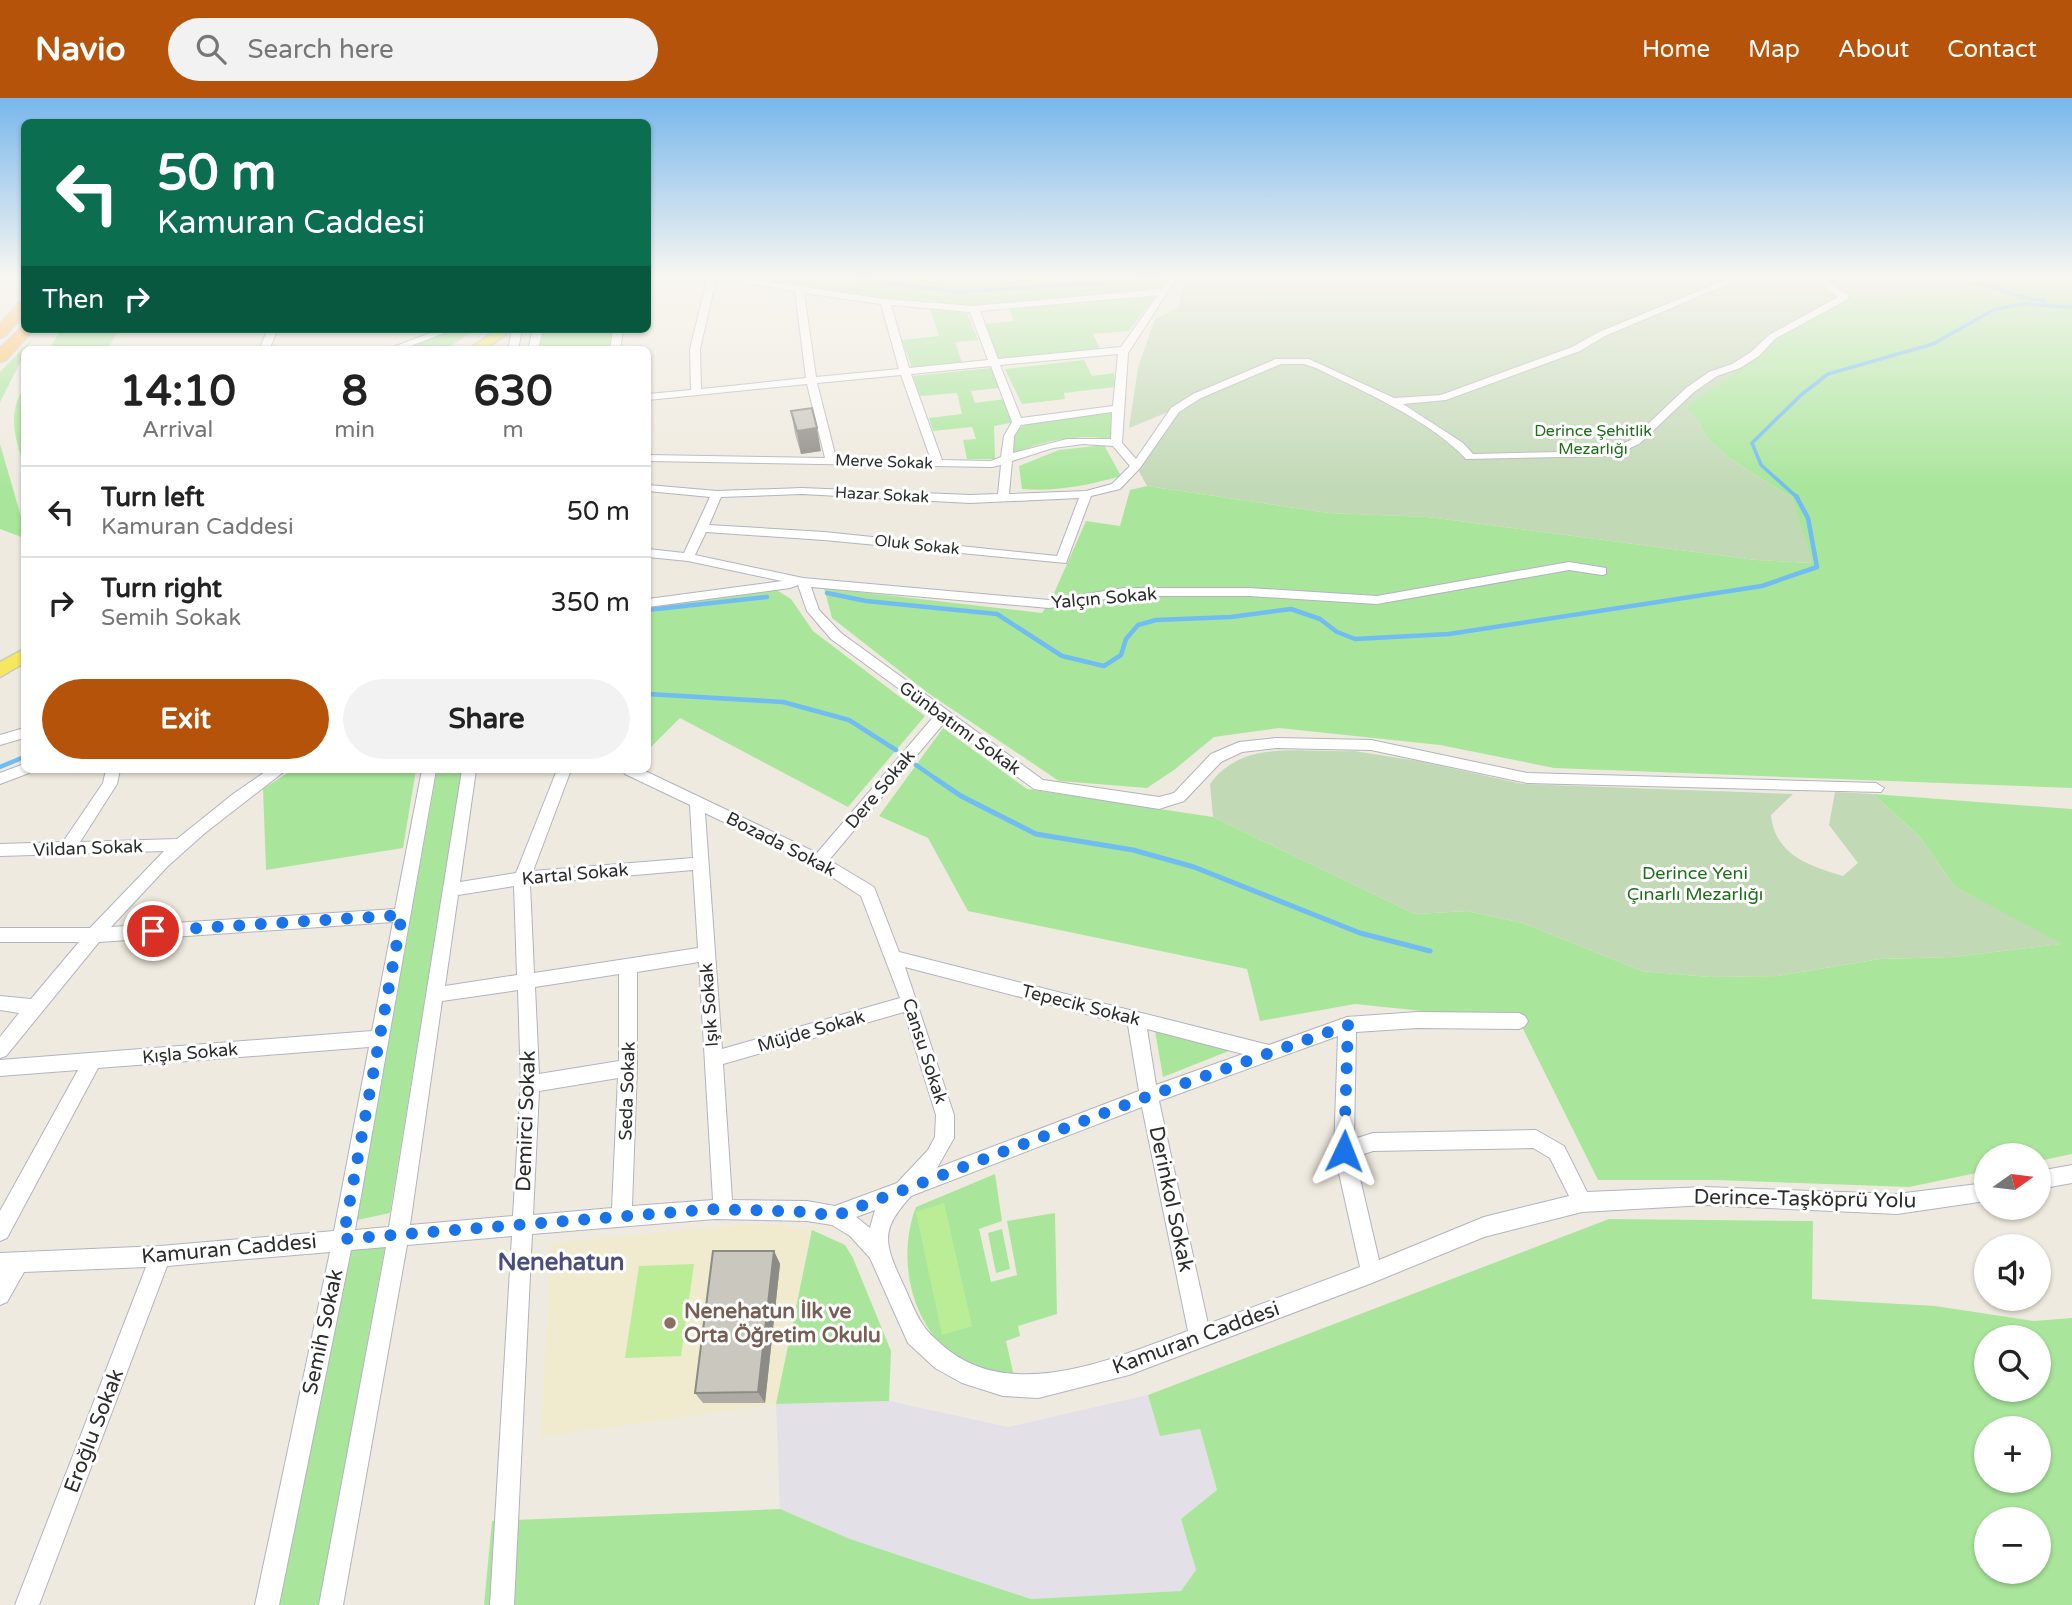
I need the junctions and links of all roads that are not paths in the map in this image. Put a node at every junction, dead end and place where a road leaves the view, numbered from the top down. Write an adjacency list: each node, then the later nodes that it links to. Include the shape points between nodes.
1 (696, 346): 12 (street)
2 (807, 346): 11 (street)
3 (898, 346): 10 (street)
4 (988, 346): 9 (street)
5 (1127, 346): 8 (street)
6 (1581, 346): 14 (street, via 1442,398)
7 (1763, 346): 14 (street, via 1690,390 1635,442 1608,454 1471,457)
8 (1124, 351): 9 (street); 15 (street)
9 (995, 364): 10 (street); 16 (street)
10 (906, 374): 11 (street); 21 (street)
11 (811, 380): 12 (street); 20 (street)
12 (696, 391): 13 (street)
13 (651, 397)
14 (1392, 401): 22 (street, via 1320,366 1280,361 1175,410)
15 (1119, 408): 16 (street); 17 (street)
16 (1017, 422): 19 (street, via 1009,436)
17 (1116, 443): 19 (street, Merve Sokak, via 1090,439 1038,447); 22 (street)
18 (651, 458): 20 (street, Merve Sokak)
19 (1009, 459): 21 (street, Merve Sokak, via 992,464); 26 (street)
20 (831, 460): 21 (street, Merve Sokak)
21 (938, 463)
22 (1136, 466): 25 (street, Hazar Sokak, via 1116,487)
23 (651, 488): 24 (street, Hazar Sokak)
24 (717, 494): 26 (street, Hazar Sokak, via 802,491); 27 (street)
25 (1086, 494): 26 (street, Hazar Sokak); 27 (street, Oluk Sokak, via 1062,560)
26 (1003, 498)
27 (701, 528): 29 (street)
28 (651, 554): 29 (street, Yalçın Sokak)
29 (688, 557): 31 (street, Yalçın Sokak)
30 (1602, 571): 31 (street, Yalçın Sokak, via 1569,566 1377,600 1249,592 1124,592 1049,604)
31 (803, 582): 32 (street); 35 (street, Günbatımı Sokak, via 813,611 836,636)
32 (651, 603)
33 (21, 657): 34 (main road)
34 (0, 671)
35 (942, 716): 46 (street, Günbatımı Sokak, via 1039,785 1159,803 1179,797 1216,758 1239,747 1276,743 1371,746 1527,778); 51 (street, Dere Sokak)
36 (21, 734): 37 (street)
37 (0, 740)
38 (21, 770): 45 (street)
39 (112, 773): 49 (street, via 110,784)
40 (274, 773): 48 (street)
41 (428, 773): 55 (street, Semih Sokak)
42 (469, 773): 54 (street)
43 (563, 773): 53 (street, Demirci Sokak)
44 (636, 773): 47 (street, Bozada Sokak)
45 (0, 779)
46 (1876, 788)
47 (697, 802): 51 (street, Bozada Sokak); 52 (street, Işık Sokak)
48 (177, 845): 49 (street, Vildan Sokak); 57 (street)
49 (68, 848): 50 (street, Vildan Sokak)
50 (0, 850)
51 (819, 861): 59 (street, Bozada Sokak, via 868,892)
52 (701, 863): 53 (street, Kartal Sokak); 58 (street, Işık Sokak)
53 (522, 878): 54 (street, Kartal Sokak); 61 (street, Demirci Sokak)
54 (451, 890): 62 (street)
55 (402, 915): 57 (street); 69 (street, Semih Sokak)
56 (0, 935): 57 (street)
57 (97, 935): 65 (street)
58 (706, 954): 60 (street); 72 (street, Işık Sokak)
59 (892, 957): 64 (street, Cansu Sokak); 66 (street, Tepecik Sokak)
60 (628, 966): 61 (street); 75 (street, Seda Sokak)
61 (527, 982): 62 (street); 76 (street, Demirci Sokak)
62 (436, 995): 90 (street)
63 (0, 1003): 65 (street)
64 (910, 1003): 72 (street, Müjde Sokak); 81 (street, Cansu Sokak, via 945,1115 944,1138 935,1156)
65 (35, 1007): 70 (street)
66 (1136, 1019): 71 (street, Tepecik Sokak); 77 (street, Derinkol Sokak)
67 (1519, 1021): 68 (street, Kamuran Caddesi)
68 (1348, 1025): 71 (street, Kamuran Caddesi); 78 (street)
69 (381, 1038): 73 (street, Kışla Sokak); 91 (street, Semih Sokak)
70 (0, 1050)
71 (1269, 1053): 77 (street, Kamuran Caddesi)
72 (713, 1059): 85 (street, Işık Sokak)
73 (92, 1061): 74 (street, Kışla Sokak); 89 (street)
74 (0, 1068)
75 (628, 1068): 76 (street); 86 (street, Seda Sokak)
76 (530, 1084): 88 (street, Demirci Sokak)
77 (1149, 1096): 81 (street, Kamuran Caddesi); 97 (street, Derinkol Sokak)
78 (1344, 1151): 84 (street, via 1373,1142 1536,1139 1557,1152); 95 (street)
79 (2072, 1174): 80 (street)
80 (2051, 1178)
81 (904, 1189): 87 (street, Kamuran Caddesi); 92 (street, Cansu Sokak, via 886,1210)
82 (1974, 1194): 83 (street, Derince-Taşköprü Yolu, via 1897,1205 1706,1196)
83 (1623, 1200): 84 (street, Kamuran Caddesi)
84 (1581, 1202): 95 (street, Kamuran Caddesi, via 1484,1227)
85 (723, 1208): 86 (street, Kamuran Caddesi); 87 (street, Kamuran Caddesi)
86 (622, 1216): 88 (street, Kamuran Caddesi)
87 (835, 1216): 92 (street, Kamuran Caddesi, via 857,1229)
88 (521, 1223): 90 (street, Kamuran Caddesi); 101 (street, Demirci Sokak)
89 (0, 1231)
90 (398, 1236): 91 (street, Kamuran Caddesi); 100 (street)
91 (343, 1239): 93 (street, Kamuran Caddesi); 99 (street, Semih Sokak)
92 (877, 1251): 97 (street, Kamuran Caddesi, via 916,1335 943,1360 1003,1385 1038,1387 1076,1379)
93 (160, 1256): 94 (street, Kamuran Caddesi); 98 (street, Eroğlu Sokak)
94 (9, 1262): 96 (street)
95 (1372, 1273): 97 (street, Kamuran Caddesi)
96 (0, 1295)
97 (1200, 1337)
98 (27, 1605)
99 (267, 1605)
100 (331, 1605)
101 (502, 1605)

